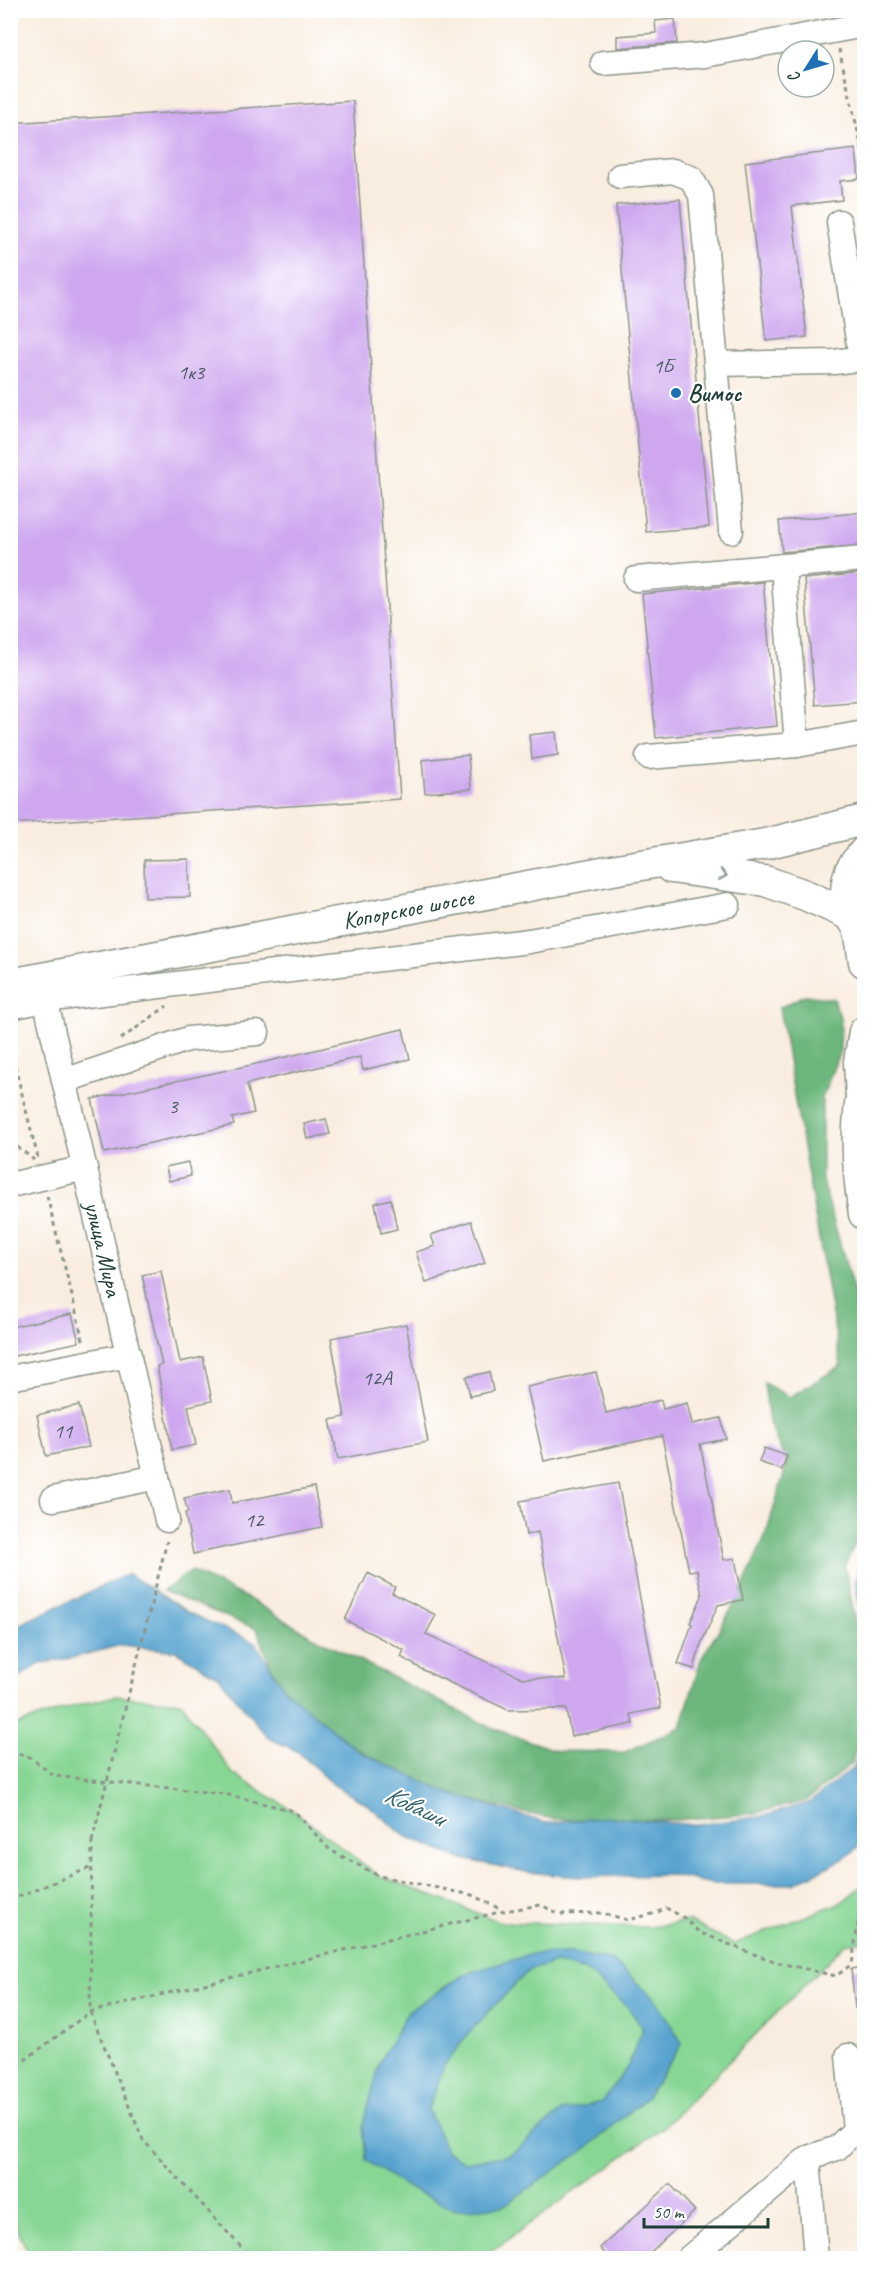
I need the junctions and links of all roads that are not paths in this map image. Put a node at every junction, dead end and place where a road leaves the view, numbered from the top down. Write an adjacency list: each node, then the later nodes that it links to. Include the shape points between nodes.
1 (863, 10): 2 (street)
2 (864, 17)
3 (864, 26): 4 (street, via 705,55)
4 (603, 63)
5 (620, 176): 8 (street, via 673,171 691,177 701,195)
6 (839, 222): 7 (street)
7 (863, 358): 8 (street)
8 (716, 364): 9 (street)
9 (730, 531)
10 (864, 559): 11 (street)
11 (783, 566): 12 (street); 14 (street)
12 (636, 579)
13 (864, 733): 14 (street)
14 (797, 745): 15 (street)
15 (648, 757)
16 (864, 820): 17 (main road)
17 (806, 835): 18 (main road); 20 (main road, Копорское шоссе)
18 (864, 839)
19 (864, 852): 22 (main road, via 850,870 846,893)
20 (645, 864): 22 (main road, one-way to 22, via 765,881 805,895); 25 (main road, Копорское шоссе)
21 (729, 905): 25 (street, via 529,941)
22 (858, 926): 23 (main road)
23 (864, 962)
24 (10, 984): 25 (main road, Копорское шоссе)
25 (43, 989): 26 (street); 29 (street, улица Мира)
26 (10, 1007)
27 (257, 1032): 29 (street, via 188,1039)
28 (864, 1032): 30 (main road, via 859,1062)
29 (64, 1081): 31 (street, улица Мира)
30 (863, 1090): 33 (main road, via 858,1152)
31 (85, 1168): 32 (street); 34 (street, улица Мира)
32 (10, 1185)
33 (864, 1214)
34 (129, 1355): 35 (street); 36 (street, улица Мира)
35 (10, 1378)
36 (158, 1477): 37 (street); 38 (street, улица Мира)
37 (53, 1499)
38 (167, 1530)
39 (854, 2064): 40 (street, via 855,2130 837,2148)
40 (808, 2158): 41 (street); 42 (street)
41 (689, 2259)
42 (816, 2259)

